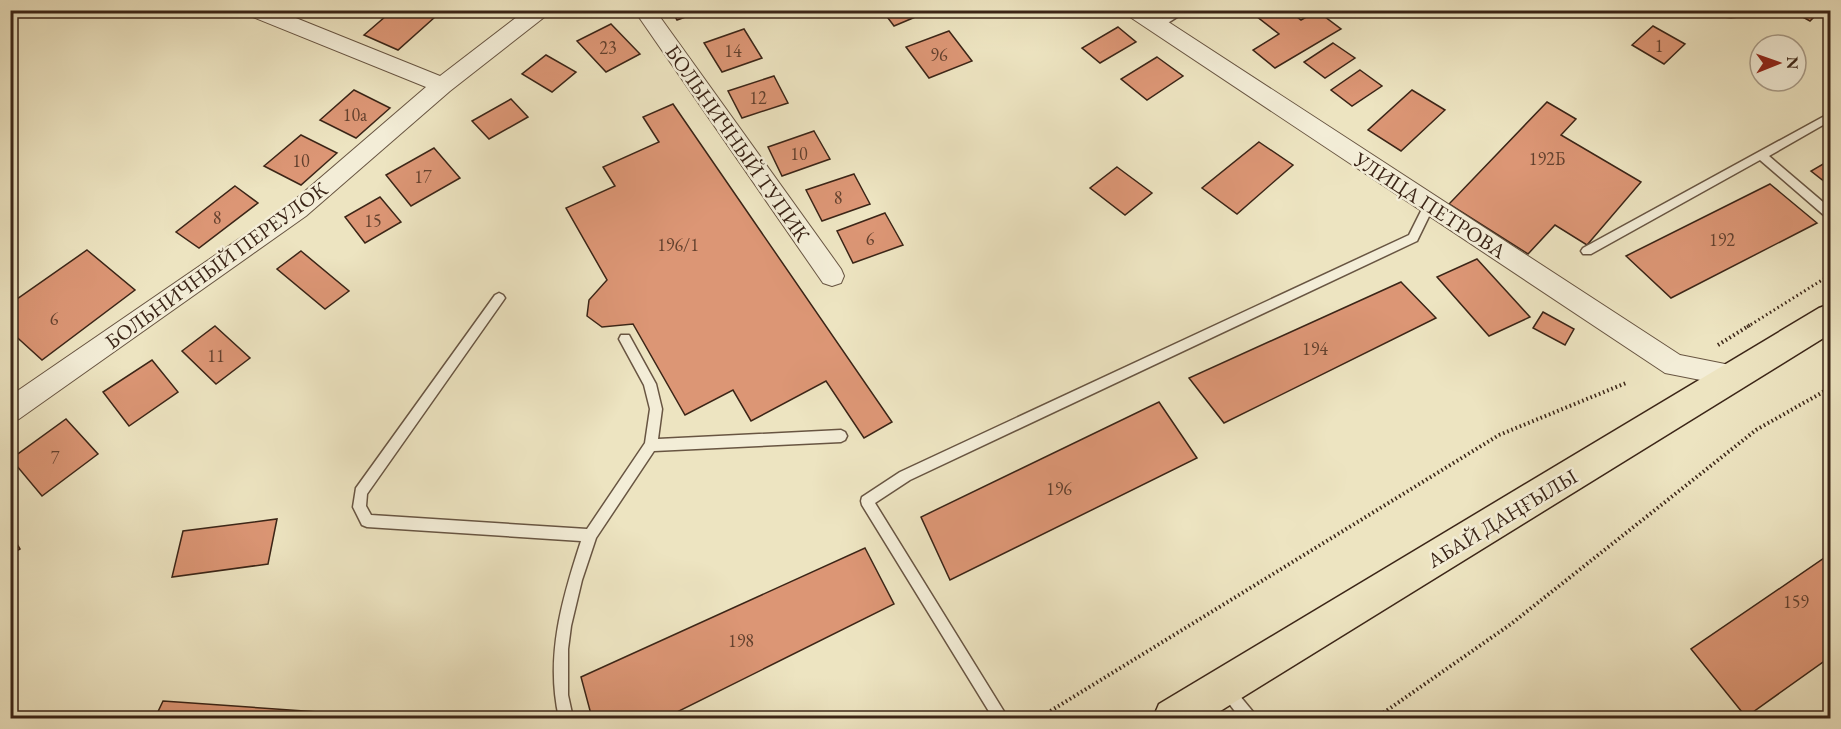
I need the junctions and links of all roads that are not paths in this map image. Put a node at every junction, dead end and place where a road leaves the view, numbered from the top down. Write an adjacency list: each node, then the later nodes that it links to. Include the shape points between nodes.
1 (255, 10): 9 (street)
2 (540, 10): 9 (street, БОЛЬНИЧНЫЙ ПЕРЕУЛОК)
3 (644, 10): 15 (street, БОЛЬНИЧНЫЙ ТУПИК)
4 (1134, 10): 8 (street, УЛИЦА ПЕТРОВА)
5 (1184, 10): 8 (lane)
6 (1722, 10): 7 (street)
7 (1740, 10)
8 (1158, 26): 12 (street, УЛИЦА ПЕТРОВА)
9 (442, 85): 20 (street, БОЛЬНИЧНЫЙ ПЕРЕУЛОК, via 298,210)
10 (1830, 117): 11 (lane)
11 (1761, 155): 13 (lane); 14 (lane)
12 (1430, 204): 19 (street, УЛИЦА ПЕТРОВА, via 1674,365); 26 (lane, via 1413,238 905,476 867,501)
13 (1830, 214)
14 (1587, 251)
15 (832, 276)
16 (499, 298): 23 (lane, via 361,492 361,513 367,521)
17 (1830, 318): 19 (main road, АБАЙ ДАҢҒЫЛЫ)
18 (625, 339): 22 (lane, via 650,384 656,409)
19 (1736, 376): 24 (main road, АБАЙ ДАҢҒЫЛЫ)
20 (10, 411)
21 (841, 436): 22 (lane)
22 (651, 445): 23 (lane)
23 (590, 535): 25 (lane, via 571,588 562,637 559,695)
24 (1224, 688): 27 (main road, АБАЙ ДАҢҒЫЛЫ); 28 (lane)
25 (566, 718)
26 (1001, 718)
27 (1173, 718)
28 (1249, 718)

